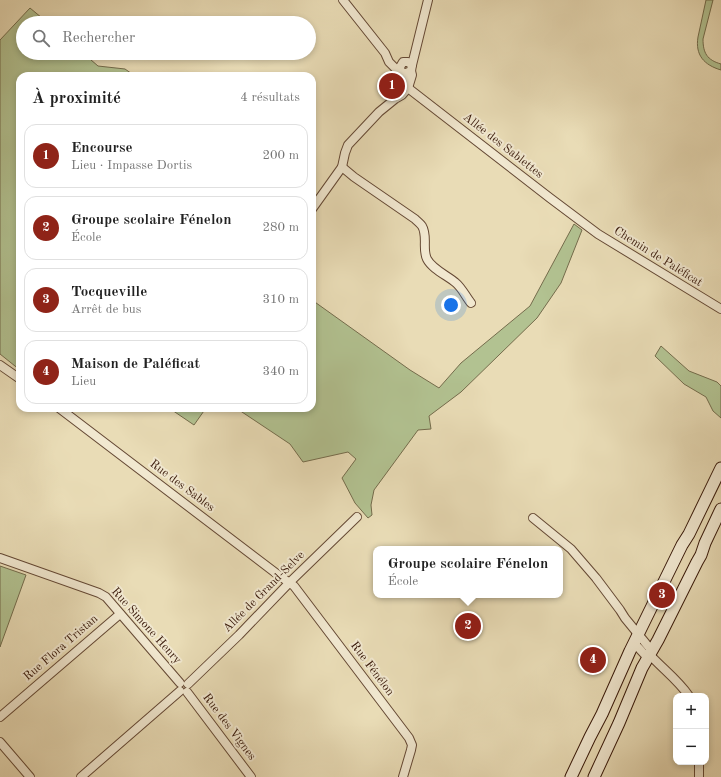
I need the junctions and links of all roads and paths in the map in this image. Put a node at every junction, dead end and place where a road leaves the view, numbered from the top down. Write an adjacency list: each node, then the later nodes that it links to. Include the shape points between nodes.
1 (343, 0): 3 (street, via 385,53)
2 (428, 0): 3 (street, via 415,51)
3 (406, 67): 4 (street)
4 (408, 88): 5 (street, via 379,112 348,145); 7 (street, Allée des Sablettes)
5 (342, 167): 6 (street); 8 (street, via 422,225 428,261 458,284)
6 (316, 203)
7 (583, 223): 9 (street, Chemin de Paléficat)
8 (471, 303)
9 (721, 309)
10 (0, 365): 11 (street)
11 (16, 377)
12 (64, 412): 18 (street, Rue des Sables)
13 (721, 468): 20 (street)
14 (720, 513): 21 (street)
15 (357, 517): 18 (street, Allée de Grand-Selve)
16 (534, 518): 20 (street, via 571,549 596,578 620,610)
17 (0, 558): 19 (street, Rue Simone Henry, via 99,593 106,597)
18 (290, 582): 22 (street, Allée de Grand-Selve); 30 (street, Rue Fénélon, via 409,738 412,750)
19 (120, 614): 22 (street, Rue Simone Henry); 24 (street, Rue Flora Tristan)
20 (636, 638): 21 (street); 31 (street)
21 (650, 655): 23 (street); 32 (street, via 634,685)
22 (184, 687): 28 (street, Allée de Grand-Selve); 29 (street, Rue des Vignes)
23 (687, 693)
24 (0, 717)
25 (0, 742): 27 (street)
26 (699, 765): 33 (street)
27 (30, 777)
28 (81, 777)
29 (251, 777)
30 (403, 777)
31 (571, 777)
32 (594, 777)
33 (699, 777)

